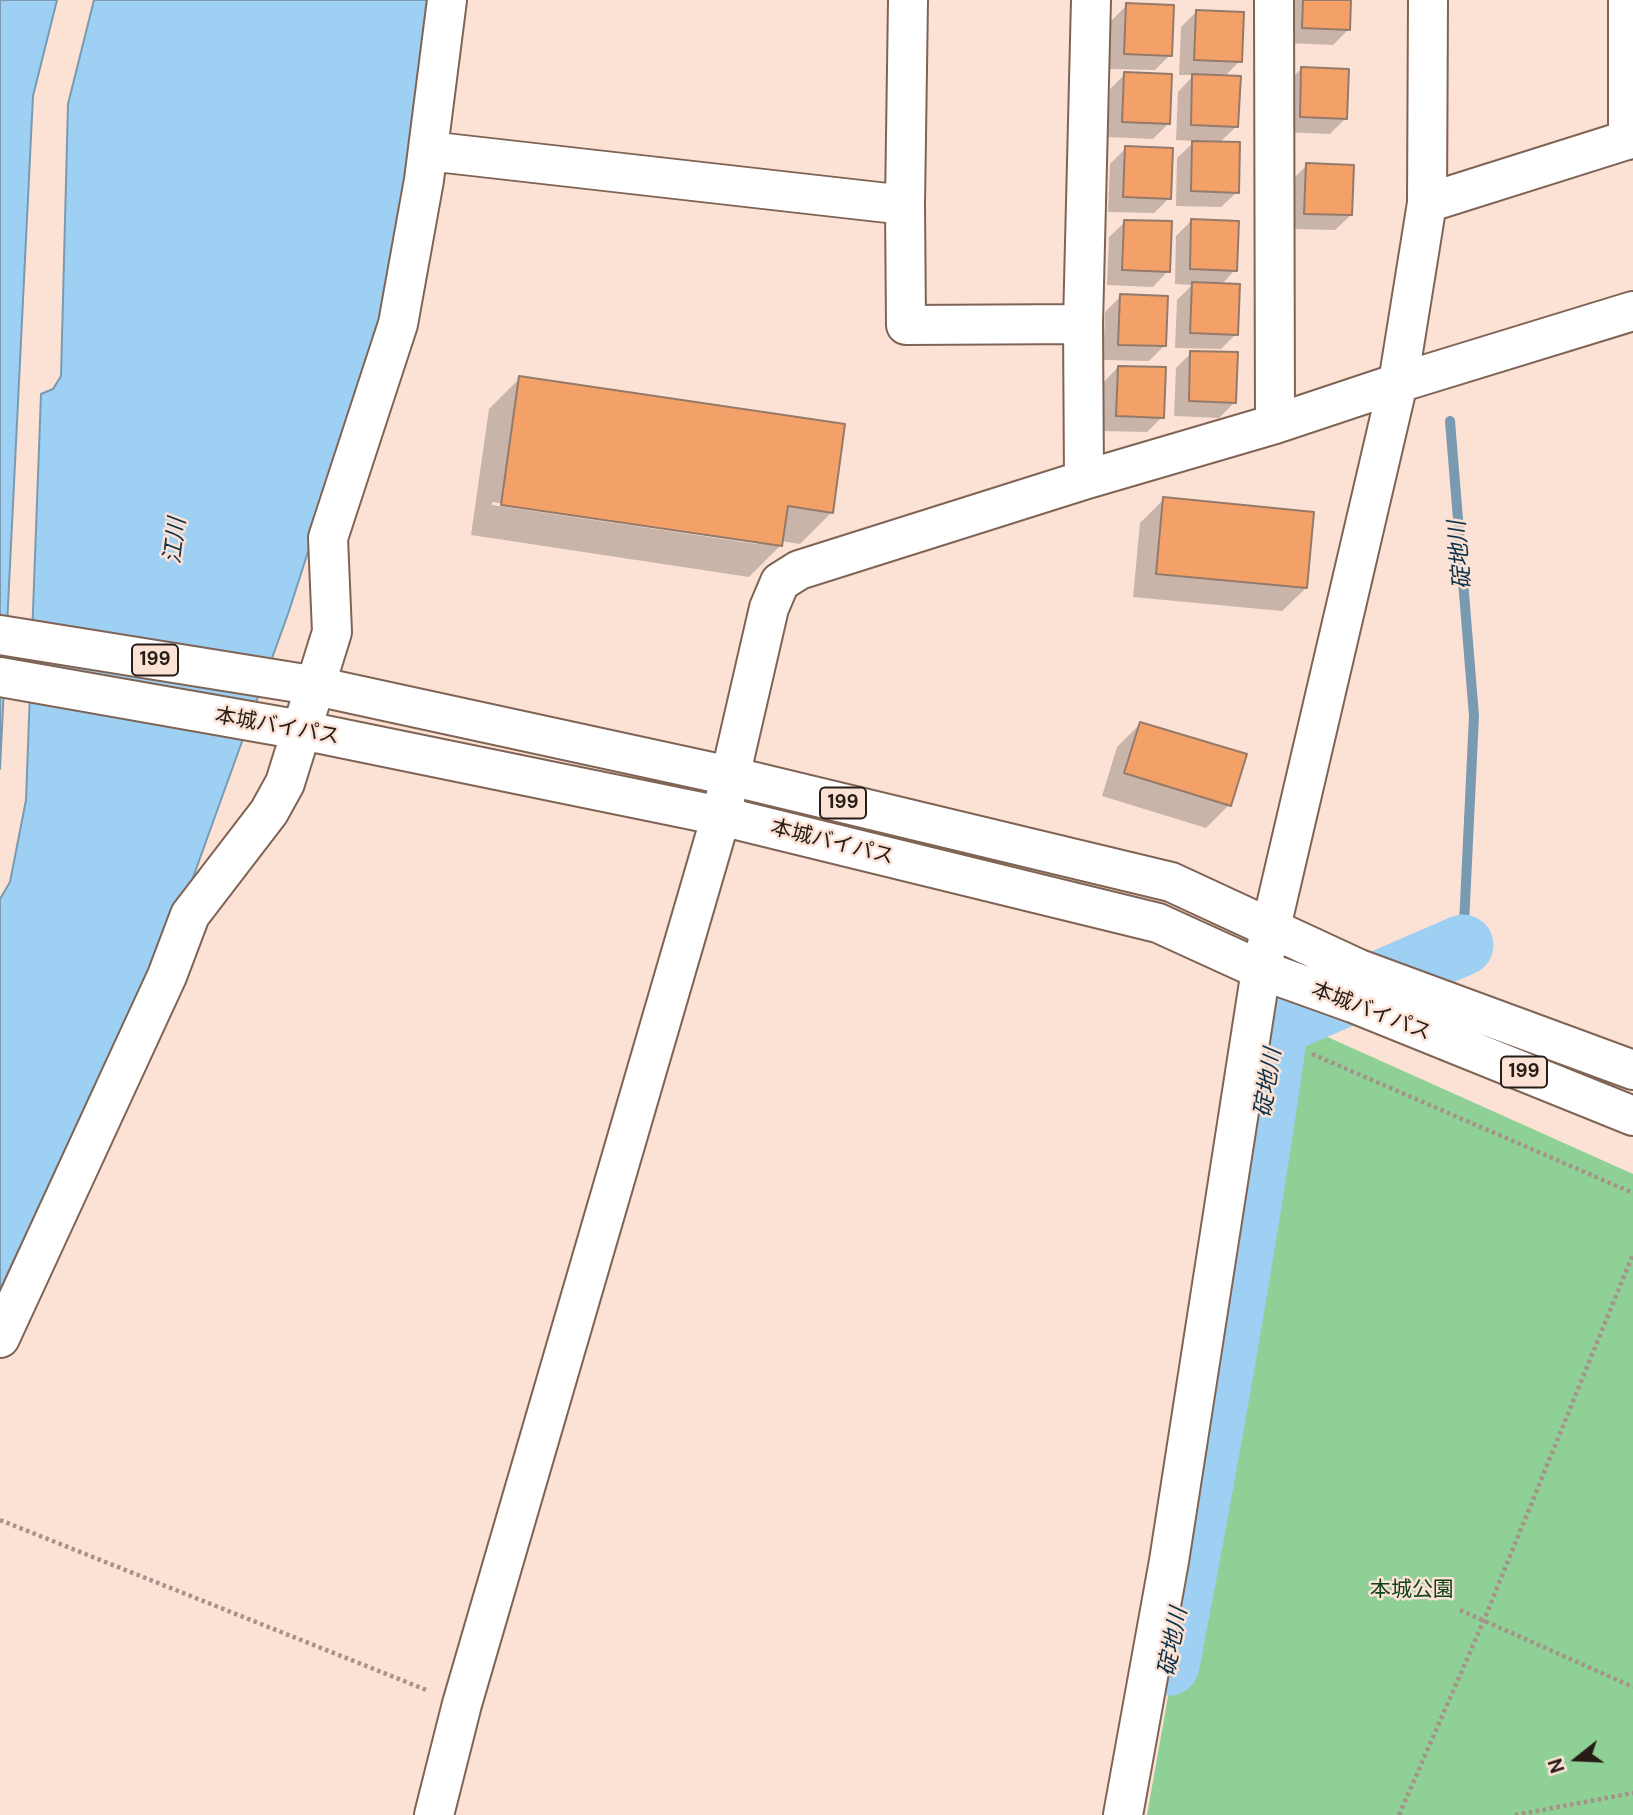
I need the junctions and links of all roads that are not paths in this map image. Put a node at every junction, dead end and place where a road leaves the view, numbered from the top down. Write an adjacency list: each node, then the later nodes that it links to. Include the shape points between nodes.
1 (447, 0): 8 (main road)
2 (908, 0): 10 (main road)
3 (1091, 0): 12 (main road)
4 (1274, 0): 14 (main road)
5 (1428, 0): 9 (main road)
6 (1628, 0): 7 (main road)
7 (1630, 139): 9 (main road)
8 (428, 151): 10 (main road); 18 (main road, via 398,324 328,538 332,632)
9 (1427, 202): 13 (main road)
10 (905, 205): 12 (main road, via 906,325)
11 (1633, 311): 13 (main road)
12 (1083, 324): 15 (main road)
13 (1398, 383): 14 (main road); 22 (main road)
14 (1275, 424): 15 (main road)
15 (1084, 480): 20 (main road, via 799,570 780,582 769,608)
16 (0, 635): 18 (main road, 本城バイパス / 199)
17 (0, 677): 19 (main road, 本城バイパス / 199)
18 (313, 686): 19 (main road); 20 (main road, 本城バイパス / 199)
19 (301, 730): 21 (main road, 本城バイパス / 199); 27 (main road, via 285,783 269,812 190,915 156,1000)
20 (730, 776): 21 (main road); 22 (main road, 本城バイパス / 199, via 1171,881)
21 (720, 816): 23 (main road, 本城バイパス / 199, via 1158,923); 28 (main road, via 462,1704)
22 (1273, 928): 23 (main road); 24 (main road, 本城バイパス / 199, via 1359,969)
23 (1261, 970): 24 (main road, 本城バイパス / 199); 29 (main road, via 1169,1561)
24 (1420, 1011): 25 (main road, 本城バイパス / 199); 26 (main road, 本城バイパス / 199)
25 (1633, 1070)
26 (1633, 1116)
27 (0, 1338)
28 (434, 1815)
29 (1123, 1815)

